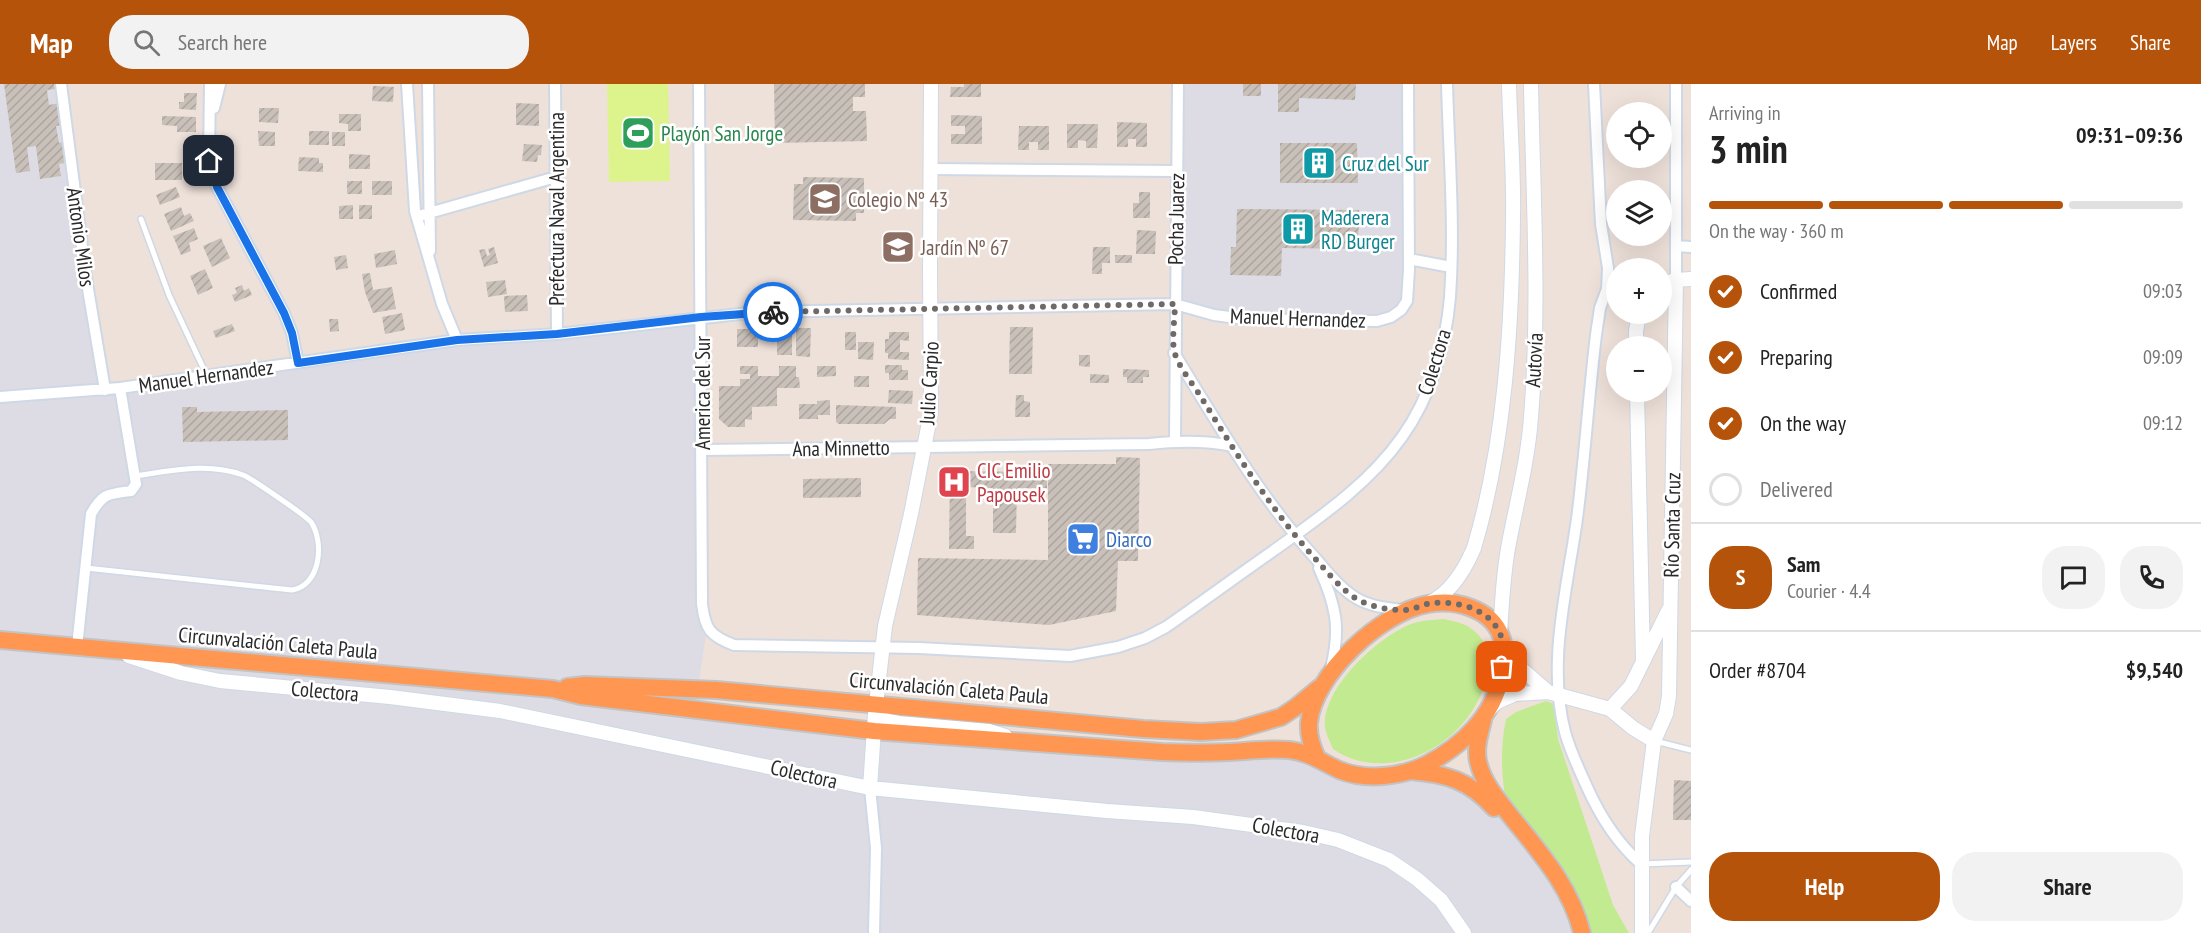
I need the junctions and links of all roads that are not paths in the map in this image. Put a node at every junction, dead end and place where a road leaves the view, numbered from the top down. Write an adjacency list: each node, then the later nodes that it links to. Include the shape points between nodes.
1 (61, 84): 45 (street, Antonio Milos)
2 (210, 84): 18 (street)
3 (220, 84): 18 (street)
4 (407, 84): 23 (street)
5 (428, 84): 22 (street)
6 (555, 84): 21 (street, Prefectura Naval Argentina)
7 (699, 84): 37 (street, America del Sur)
8 (931, 84): 19 (street, Julio Carpio)
9 (1178, 84): 20 (street, Pocha Juarez)
10 (1408, 84): 28 (street)
11 (1447, 84): 30 (street, Colectora)
12 (1509, 84): 56 (street, Autovía, via 1513,215 1500,420 1474,548 1467,565 1442,596)
13 (1531, 84): 60 (street, Autovía, via 1536,312 1533,386 1524,475 1505,570)
14 (1594, 84): 27 (street, via 1601,224)
15 (1676, 84): 17 (street, Río Santa Cruz)
16 (1683, 84): 17 (street)
17 (1676, 97): 25 (street, Río Santa Cruz)
18 (209, 129): 42 (street, via 209,161 217,187 284,313)
19 (931, 169): 20 (street); 36 (street, Julio Carpio)
20 (1176, 171): 35 (street, Pocha Juarez)
21 (556, 177): 22 (street); 39 (street, Prefectura Naval Argentina)
22 (428, 214): 23 (street); 29 (street)
23 (416, 216): 29 (street)
24 (141, 219): 43 (lane, via 169,295)
25 (1676, 246): 26 (street); 31 (street, Río Santa Cruz)
26 (1691, 247)
27 (1607, 258)
28 (1409, 259): 30 (street); 35 (street, Manuel Hernandez, via 1407,301 1391,317 1377,321 1245,319)
29 (430, 261): 40 (street)
30 (1451, 267): 53 (street, Colectora, via 1450,299 1434,374 1402,437 1348,495)
31 (1672, 267)
32 (1691, 279): 33 (street)
33 (1672, 282)
34 (1606, 302): 68 (street, via 1599,317)
35 (1175, 304): 36 (street, Manuel Hernandez); 41 (street, Pocha Juarez)
36 (931, 308): 37 (street, Manuel Hernandez); 49 (street, Julio Carpio, via 931,412)
37 (701, 317): 39 (street, Manuel Hernandez); 51 (street, America del Sur)
38 (1669, 324): 57 (street, Río Santa Cruz)
39 (557, 334): 40 (street, Manuel Hernandez)
40 (457, 340): 42 (street, Manuel Hernandez)
41 (1174, 353): 48 (street, Pocha Juarez); 50 (street)
42 (298, 363): 43 (street, Manuel Hernandez)
43 (207, 376): 44 (street, Manuel Hernandez)
44 (120, 388): 45 (street, Manuel Hernandez); 52 (street)
45 (105, 390): 46 (street, Manuel Hernandez)
46 (0, 397)
47 (1637, 402): 65 (street, Río Santa Cruz)
48 (1175, 441): 49 (street, Ana Minnetto); 50 (street, Ana Minnetto)
49 (924, 446): 51 (street, Ana Minnetto); 63 (street, Julio Carpio)
50 (1232, 446): 53 (street)
51 (702, 450): 59 (street, America del Sur, via 702,604)
52 (135, 476): 55 (street, via 136,484 131,491 106,495 91,514); 55 (lane, via 215,468 245,476 310,521 318,540 318,562 312,578 300,589 292,590)
53 (1294, 536): 54 (street); 63 (street, Colectora, via 1166,627 1118,647 1070,656)
54 (1313, 557): 58 (street, via 1355,598 1380,608); 66 (street, via 1335,612 1337,639)
55 (84, 568): 62 (street)
56 (1429, 603): 58 (highway); 60 (highway, via 1467,606 1486,616)
57 (1671, 606): 65 (street, Río Santa Cruz); 72 (street, Río Santa Cruz, via 1669,696)
58 (1408, 610): 66 (highway, via 1364,638)
59 (707, 628): 63 (street, Colectora, via 734,645)
60 (1501, 636): 68 (street, via 1516,664); 70 (highway, via 1500,680)
61 (0, 640): 62 (highway, Circunvalación Caleta Paula)
62 (77, 647): 64 (highway, Circunvalación Caleta Paula)
63 (883, 648): 71 (street, Julio Carpio)
64 (116, 652): 67 (highway, Circunvalación Caleta Paula); 76 (street, Colectora, via 220,681 500,711)
65 (1643, 660): 69 (street, Río Santa Cruz, via 1630,686)
66 (1328, 678): 71 (highway, Circunvalación Caleta Paula, via 1281,717 1230,731 1143,729 992,714); 74 (highway, via 1309,723)
67 (553, 689): 71 (highway, Circunvalación Caleta Paula, via 581,696 772,719); 71 (highway, Circunvalación Caleta Paula, via 585,685 698,688)
68 (1553, 694): 69 (street); 70 (street, via 1505,697); 78 (street, via 1572,754 1596,807 1628,853)
69 (1610, 709): 72 (street)
70 (1485, 716): 75 (highway, via 1446,753); 85 (highway, via 1477,754 1482,775 1558,876)
71 (876, 717): 74 (highway, Circunvalación Caleta Paula, via 1021,742 1162,752 1288,750); 76 (street, Julio Carpio)
72 (1654, 741): 73 (lane); 78 (street, Río Santa Cruz)
73 (1691, 750)
74 (1317, 758): 75 (highway, via 1358,775)
75 (1410, 771): 84 (highway, via 1458,780 1485,798 1548,878)
76 (870, 788): 82 (street, via 876,848); 83 (street, Colectora, via 1193,817 1338,840 1389,860 1417,879 1441,900)
77 (1691, 862): 78 (lane)
78 (1641, 864): 86 (street, Río Santa Cruz)
79 (1691, 870): 80 (lane)
80 (1676, 887): 81 (street); 87 (lane)
81 (1691, 901)
82 (874, 933)
83 (1464, 933)
84 (1572, 933)
85 (1582, 933)
86 (1642, 933)
87 (1648, 933)

